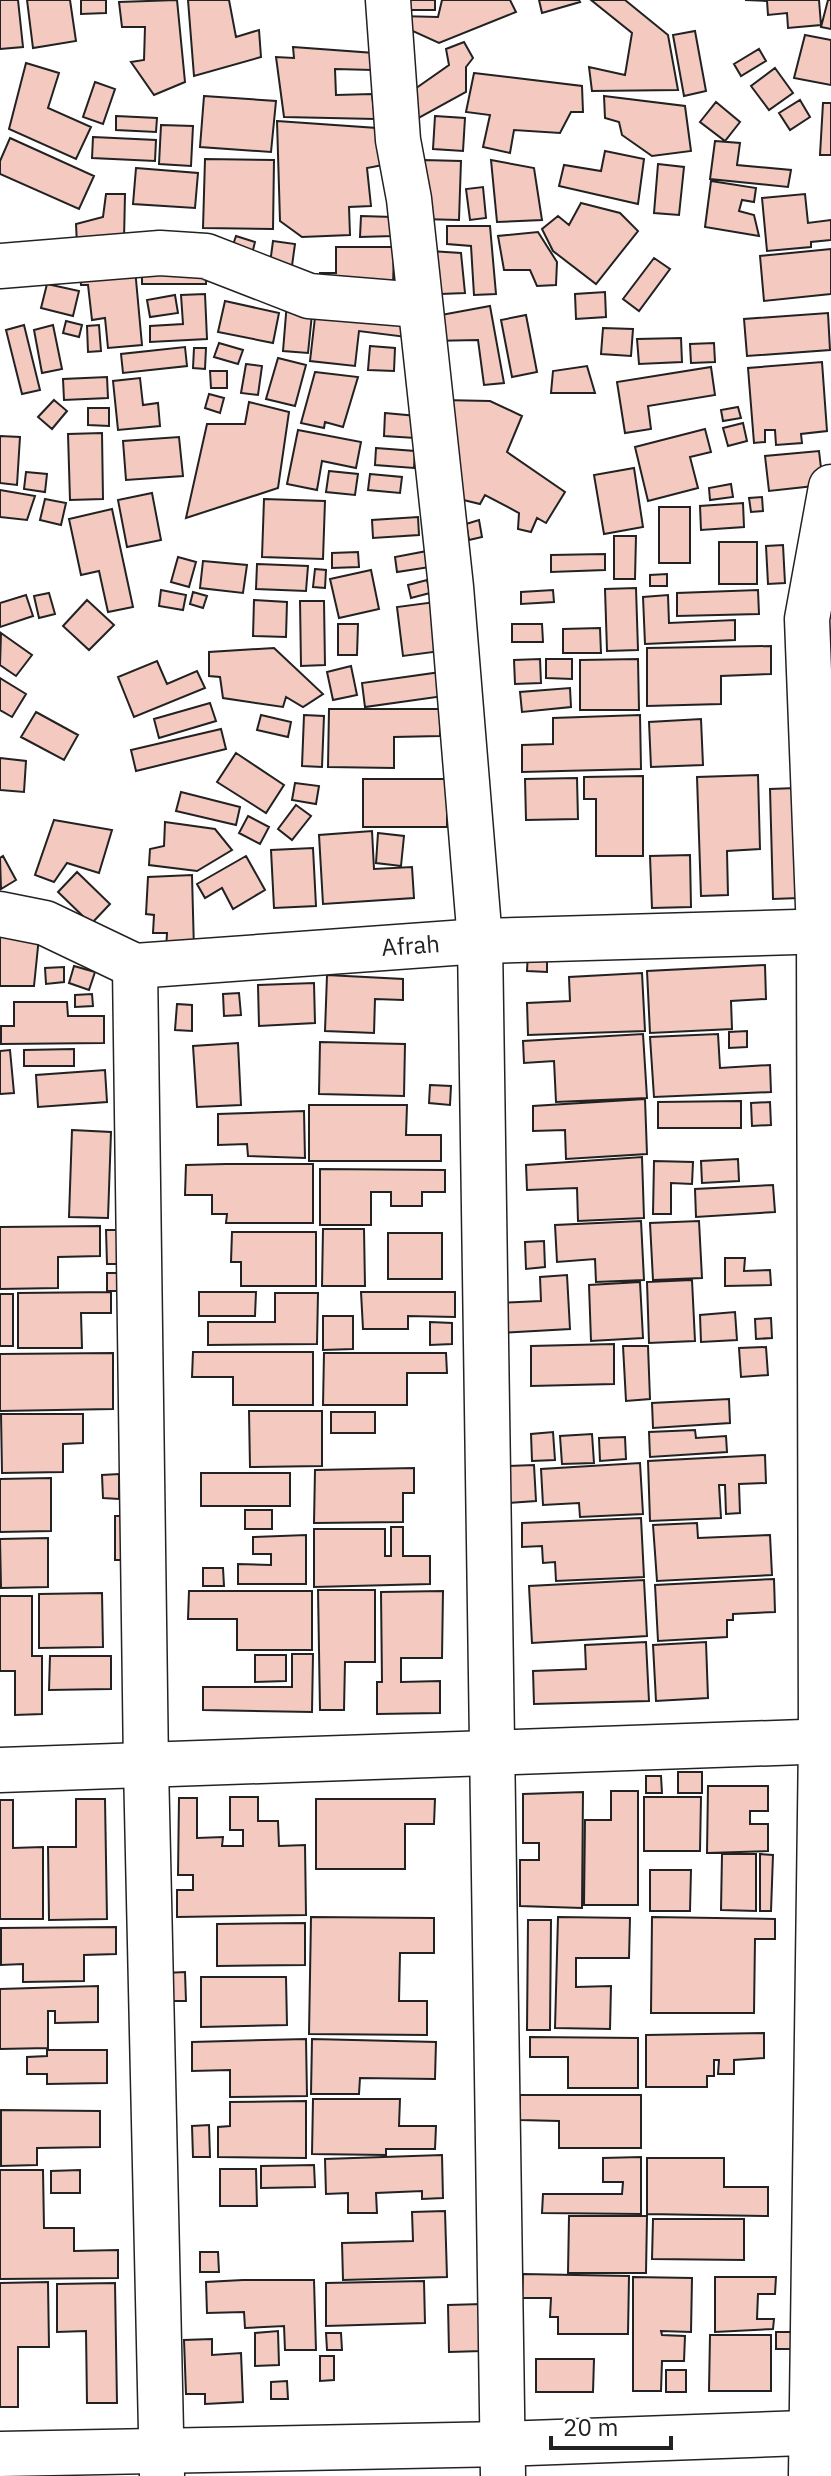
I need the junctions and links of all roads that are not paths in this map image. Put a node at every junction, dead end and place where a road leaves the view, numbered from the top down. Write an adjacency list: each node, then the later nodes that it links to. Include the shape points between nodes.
1 (388, 0): 3 (street, via 398,140)
2 (0, 266): 3 (street, via 160,253 206,256 309,296)
3 (419, 305): 7 (street, via 451,587)
4 (831, 487): 6 (street, via 807,619)
5 (0, 914): 8 (street, Afrah, via 45,923)
6 (825, 932): 7 (street, Afrah); 9 (street)
7 (480, 941): 8 (street, Afrah); 10 (street)
8 (135, 966): 11 (street)
9 (826, 1741): 10 (street); 13 (street)
10 (493, 1753): 11 (street); 15 (street)
11 (146, 1766): 12 (street); 16 (street)
12 (0, 1770)
13 (821, 2432): 15 (street); 17 (street)
14 (0, 2454): 16 (street)
15 (504, 2460): 16 (street)
16 (162, 2463)
17 (811, 2476)

